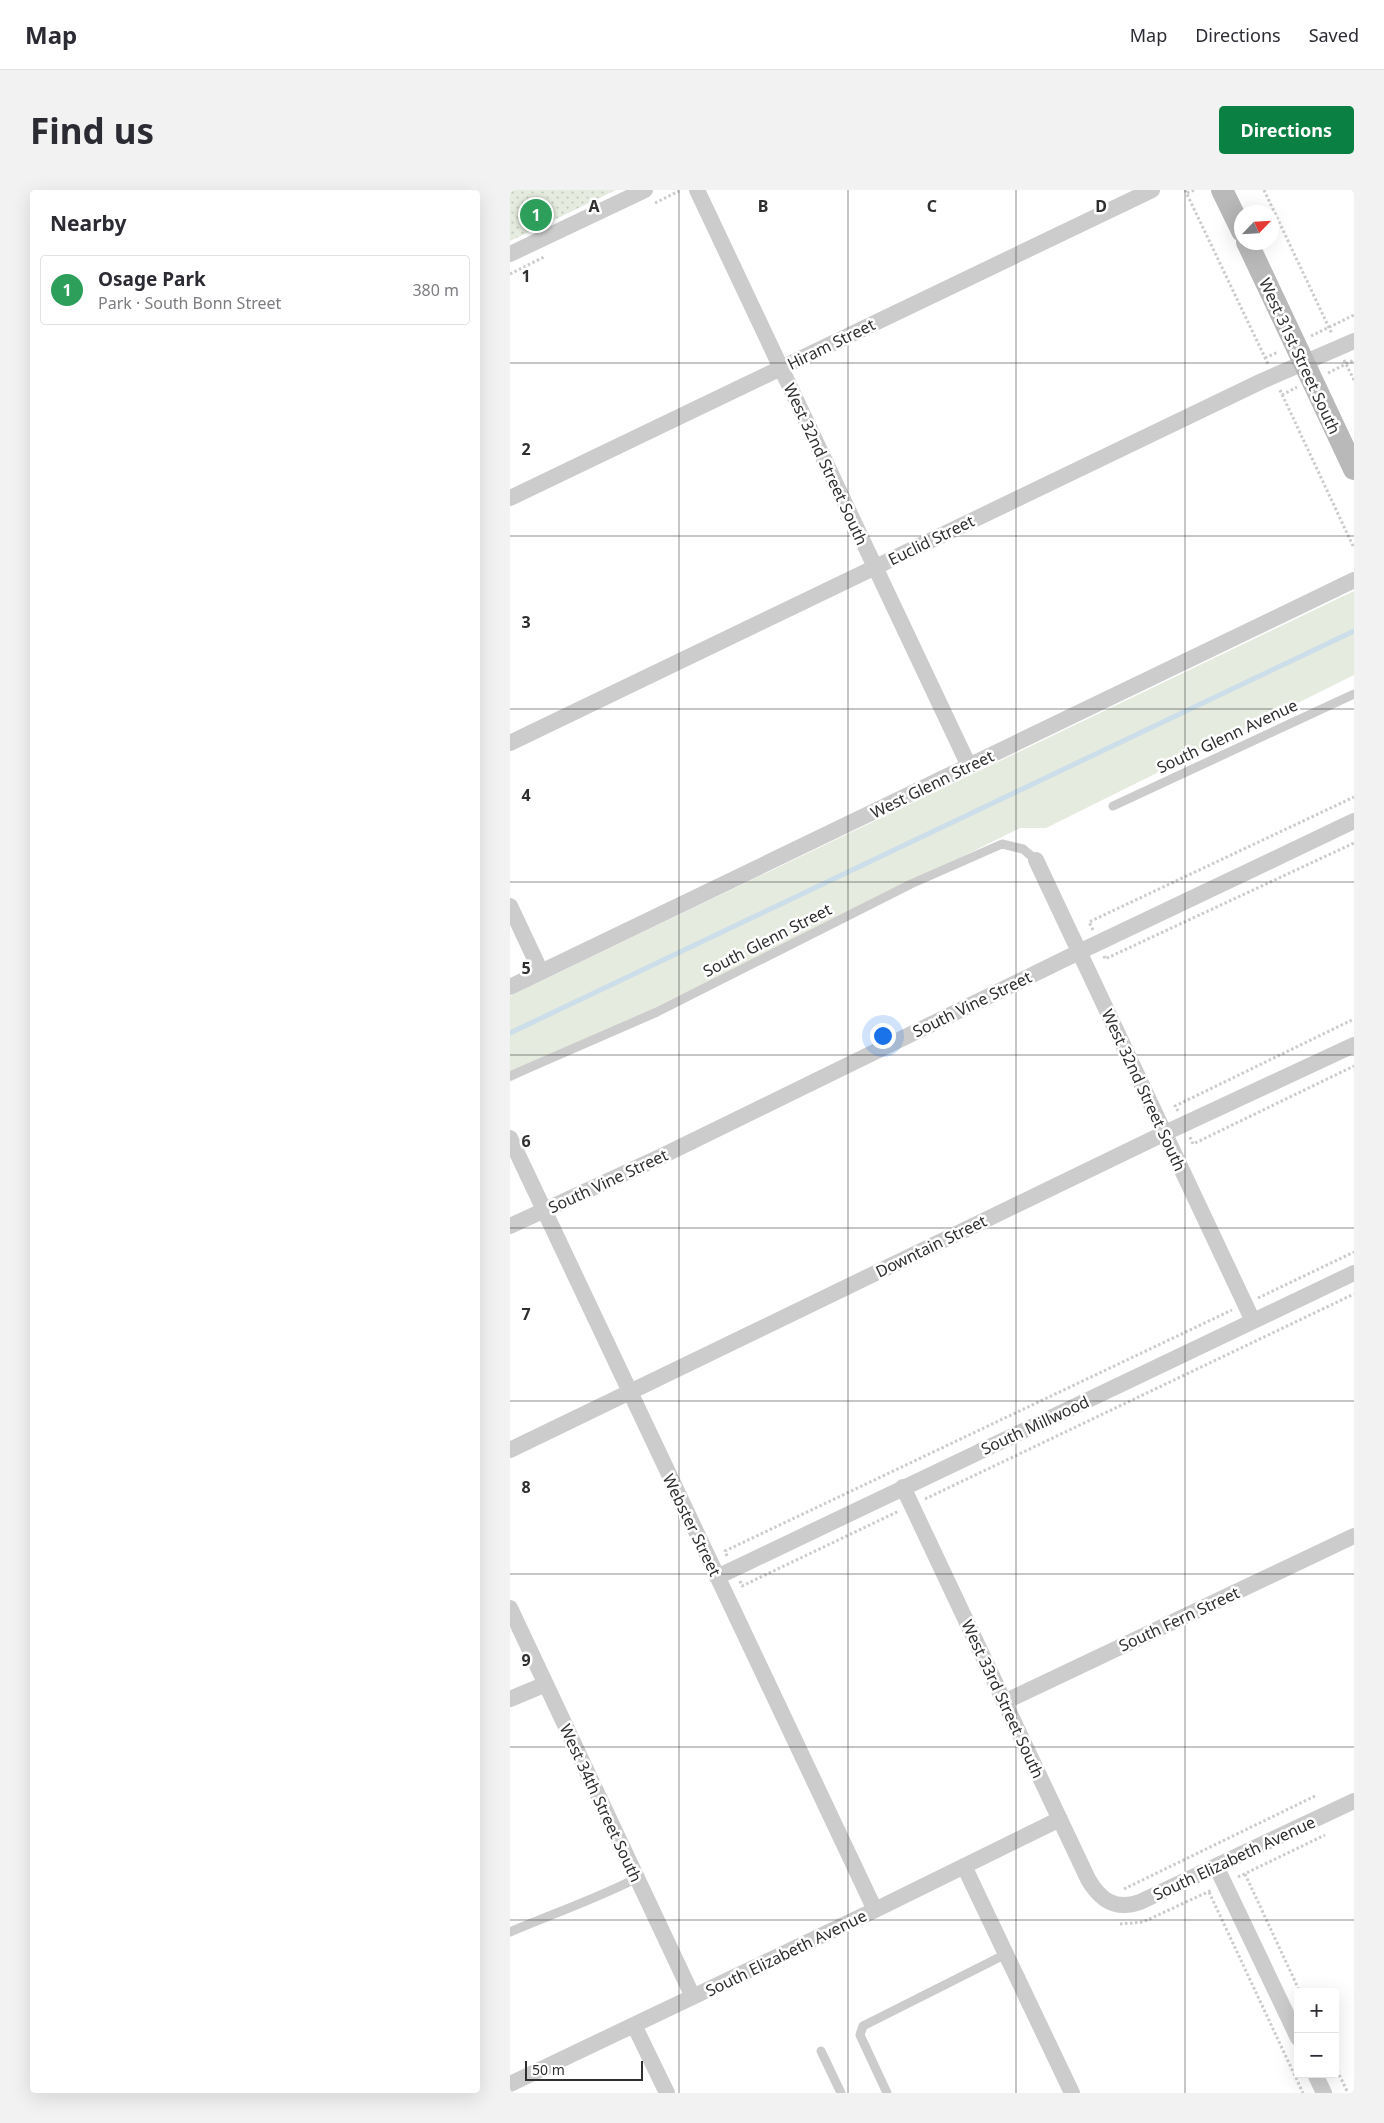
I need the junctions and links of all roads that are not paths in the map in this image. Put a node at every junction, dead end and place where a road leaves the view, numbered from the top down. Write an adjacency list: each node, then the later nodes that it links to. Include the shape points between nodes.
1 (645, 190): 7 (street)
2 (696, 190): 10 (street, West 32nd Street South)
3 (1152, 190): 10 (street, Hiram Street)
4 (1222, 190): 5 (street)
5 (1234, 215)
6 (1251, 250): 9 (street, West 31st Street South)
7 (510, 254)
8 (1347, 345): 9 (street, Euclid Street)
9 (1304, 364): 11 (street, West 31st Street South); 13 (street, Euclid Street, via 1262,381)
10 (781, 368): 12 (street, Hiram Street); 13 (street, West 32nd Street South)
11 (1354, 469)
12 (510, 498)
13 (875, 567): 16 (street, Euclid Street); 17 (street, West 32nd Street South)
14 (1354, 580): 17 (street, West Glenn Street)
15 (1354, 694): 18 (lane, South Glenn Avenue)
16 (510, 743)
17 (969, 766): 23 (street, West Glenn Street)
18 (1113, 806)
19 (1354, 821): 22 (street, South Vine Street)
20 (1036, 860): 22 (street, West 32nd Street South); 26 (lane, South Glenn Street, via 1024,849 1002,844 911,884 657,1012)
21 (510, 906): 23 (street)
22 (1078, 952): 27 (street, West 32nd Street South); 29 (street, South Vine Street)
23 (541, 972): 24 (street, West Glenn Street)
24 (510, 987)
25 (1354, 1045): 27 (street, Downtain Street)
26 (510, 1076)
27 (1165, 1133): 32 (street, West 32nd Street South); 33 (street, Downtain Street)
28 (510, 1138): 29 (street, Webster Street)
29 (544, 1211): 30 (street, South Vine Street); 33 (street, Webster Street)
30 (510, 1226)
31 (1354, 1273): 32 (street, South Millwood)
32 (1253, 1321): 35 (street, South Millwood)
33 (629, 1392): 34 (street, Downtain Street); 37 (street, Webster Street)
34 (510, 1450)
35 (903, 1487): 37 (street, South Millwood); 41 (street, West 33rd Street South)
36 (1354, 1536): 41 (street, South Fern Street)
37 (717, 1578): 48 (street, Webster Street)
38 (510, 1608): 39 (street, West 34th Street South)
39 (546, 1684): 40 (street); 46 (street, West 34th Street South)
40 (510, 1699)
41 (1004, 1702): 43 (street, West 33rd Street South)
42 (1354, 1801): 45 (street, South Elizabeth Avenue)
43 (1060, 1819): 44 (street, South Elizabeth Avenue); 47 (street, West 33rd Street South, via 1094,1891)
44 (964, 1866): 48 (street, South Elizabeth Avenue); 50 (street)
45 (1216, 1866): 47 (street, South Elizabeth Avenue, via 1140,1902 1120,1906); 53 (street)
46 (637, 1878): 49 (lane); 51 (street, West 34th Street South)
47 (1112, 1904)
48 (875, 1910): 51 (street, South Elizabeth Avenue)
49 (510, 1932)
50 (1006, 1954): 59 (lane, via 862,2026 860,2035); 60 (street)
51 (694, 1997): 52 (street, South Elizabeth Avenue)
52 (634, 2025): 56 (street, South Elizabeth Avenue); 57 (street)
53 (1296, 2033)
54 (821, 2051): 58 (lane)
55 (1317, 2078): 61 (street)
56 (511, 2081)
57 (667, 2093)
58 (841, 2093)
59 (887, 2093)
60 (1072, 2093)
61 (1324, 2093)

